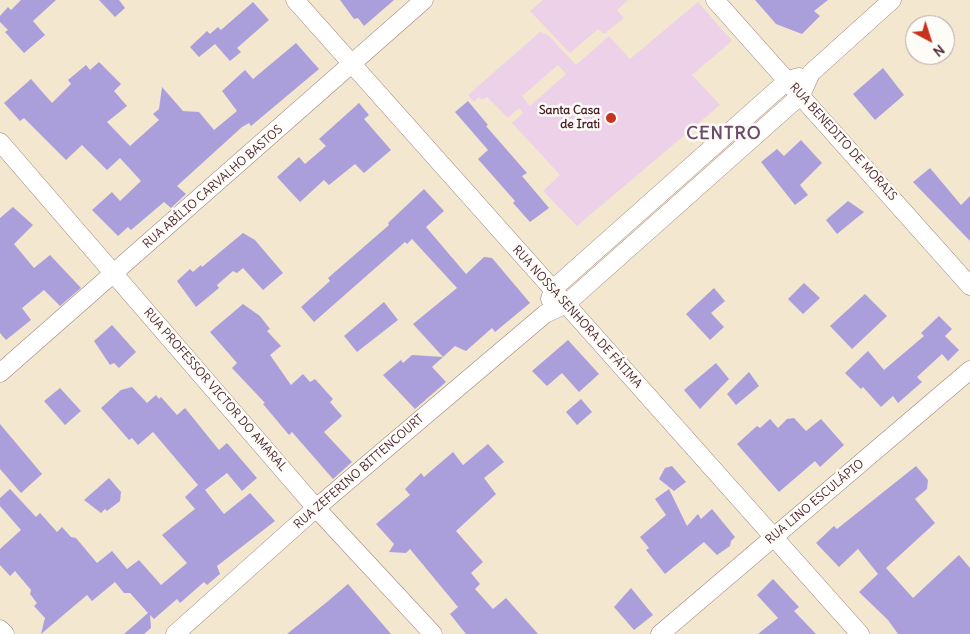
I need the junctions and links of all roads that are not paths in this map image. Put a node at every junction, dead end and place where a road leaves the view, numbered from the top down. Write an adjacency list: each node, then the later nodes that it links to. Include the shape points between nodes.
1 (294, 0): 5 (street, RUA NOSSA SENHORA DE FÁTIMA)
2 (424, 0): 5 (street, RUA ABÍLIO CARVALHO BASTOS)
3 (715, 0): 7 (street, RUA BENEDITO DE MORAIS)
4 (892, 0): 6 (street, RUA ZEFERINO BITTENCOURT)
5 (351, 64): 10 (street, RUA ABÍLIO CARVALHO BASTOS); 12 (street, RUA NOSSA SENHORA DE FÁTIMA)
6 (812, 73): 7 (street, RUA ZEFERINO BITTENCOURT); 8 (street, RUA ZEFERINO BITTENCOURT)
7 (788, 80): 8 (street, RUA BENEDITO DE MORAIS); 12 (street, RUA ZEFERINO BITTENCOURT)
8 (801, 95): 11 (street, RUA BENEDITO DE MORAIS); 13 (street, RUA ZEFERINO BITTENCOURT)
9 (0, 142): 10 (street, RUA PROFESSOR VICTOR DO AMARAL)
10 (115, 273): 16 (street, RUA ABÍLIO CARVALHO BASTOS); 17 (street, RUA PROFESSOR VICTOR DO AMARAL)
11 (970, 286)
12 (553, 289): 13 (street, RUA NOSSA SENHORA DE FÁTIMA); 14 (street)
13 (566, 304): 14 (street, RUA ZEFERINO BITTENCOURT); 18 (street, RUA NOSSA SENHORA DE FÁTIMA)
14 (545, 314): 17 (street, RUA ZEFERINO BITTENCOURT)
15 (970, 370): 18 (street, RUA LINO ESCULÁPIO)
16 (0, 373)
17 (316, 508): 21 (street, RUA ZEFERINO BITTENCOURT); 22 (street, RUA PROFESSOR VICTOR DO AMARAL)
18 (773, 536): 23 (street, RUA LINO ESCULÁPIO); 24 (street, RUA NOSSA SENHORA DE FÁTIMA)
19 (0, 629): 20 (street)
20 (4, 634)
21 (175, 634)
22 (433, 634)
23 (660, 634)
24 (860, 634)

